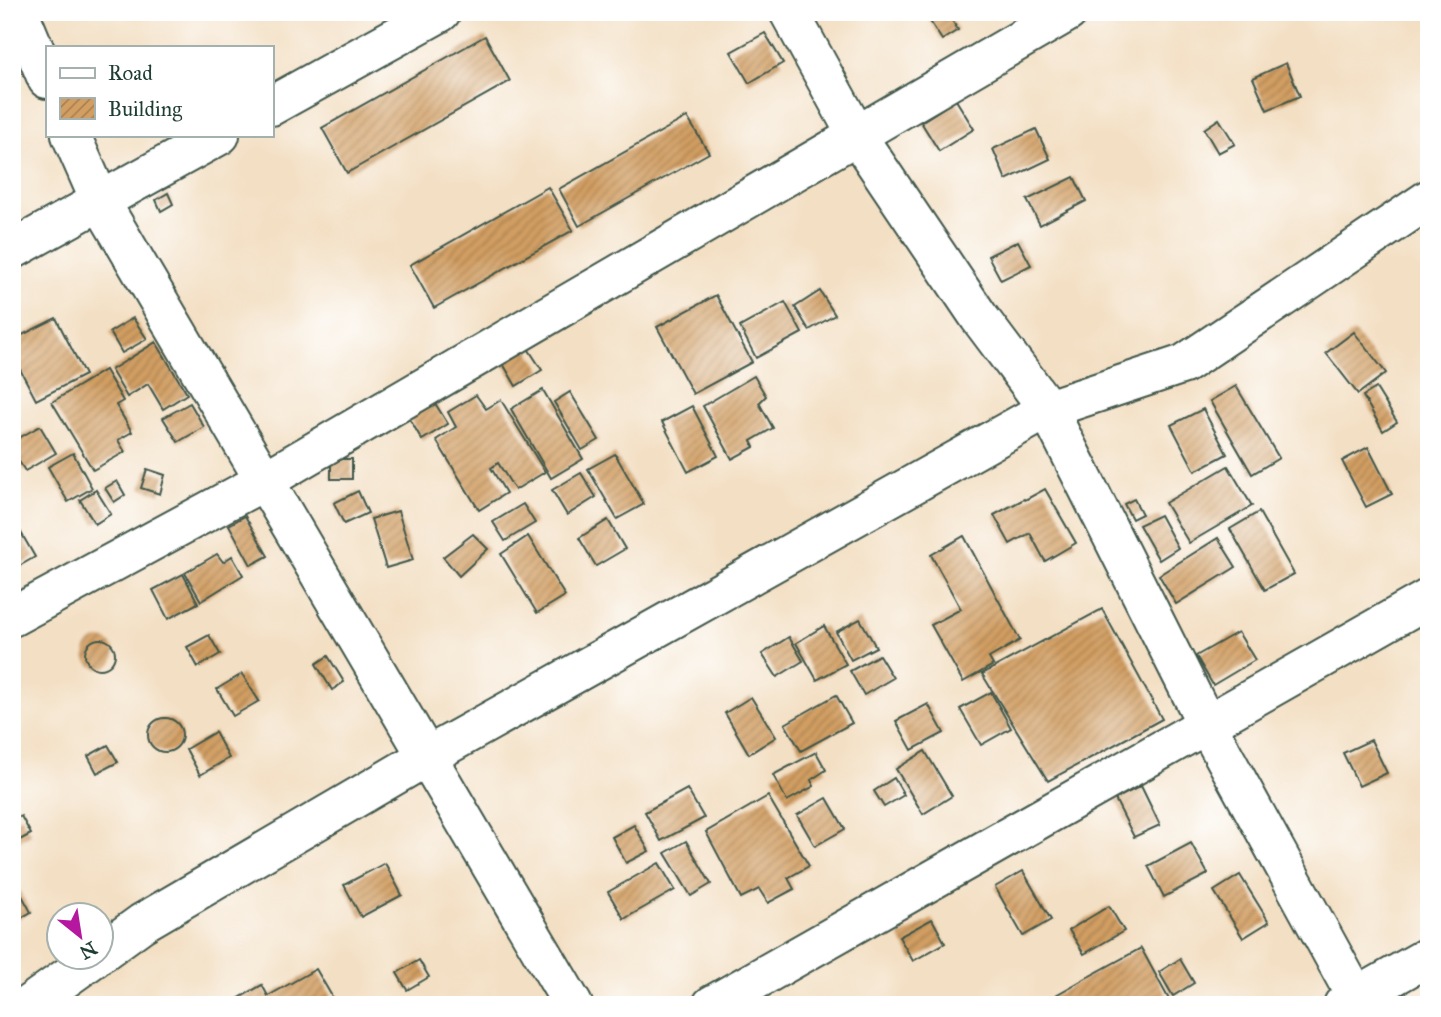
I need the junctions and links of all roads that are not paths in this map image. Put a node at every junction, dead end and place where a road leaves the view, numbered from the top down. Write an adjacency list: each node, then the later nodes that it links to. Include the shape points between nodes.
1 (19, 12): 5 (street)
2 (441, 12): 6 (street)
3 (789, 12): 9 (street)
4 (1068, 12): 9 (street)
5 (46, 77)
6 (273, 105)
7 (71, 136): 11 (street)
8 (218, 136): 11 (street)
9 (857, 136): 13 (street, via 979,317); 14 (street)
10 (1429, 200): 13 (street, via 1184,364)
11 (100, 201): 12 (street); 14 (street)
12 (12, 250)
13 (1048, 409): 17 (street); 18 (street)
14 (264, 481): 16 (street); 18 (street)
15 (1429, 596): 17 (street)
16 (12, 617)
17 (1206, 725): 19 (street); 23 (street); 26 (street)
18 (426, 757): 20 (street); 25 (street)
19 (1064, 799)
20 (116, 942)
21 (1429, 956): 23 (street)
22 (73, 972): 24 (street)
23 (1352, 1002)
24 (28, 1005)
25 (573, 1005)
26 (712, 1005)

